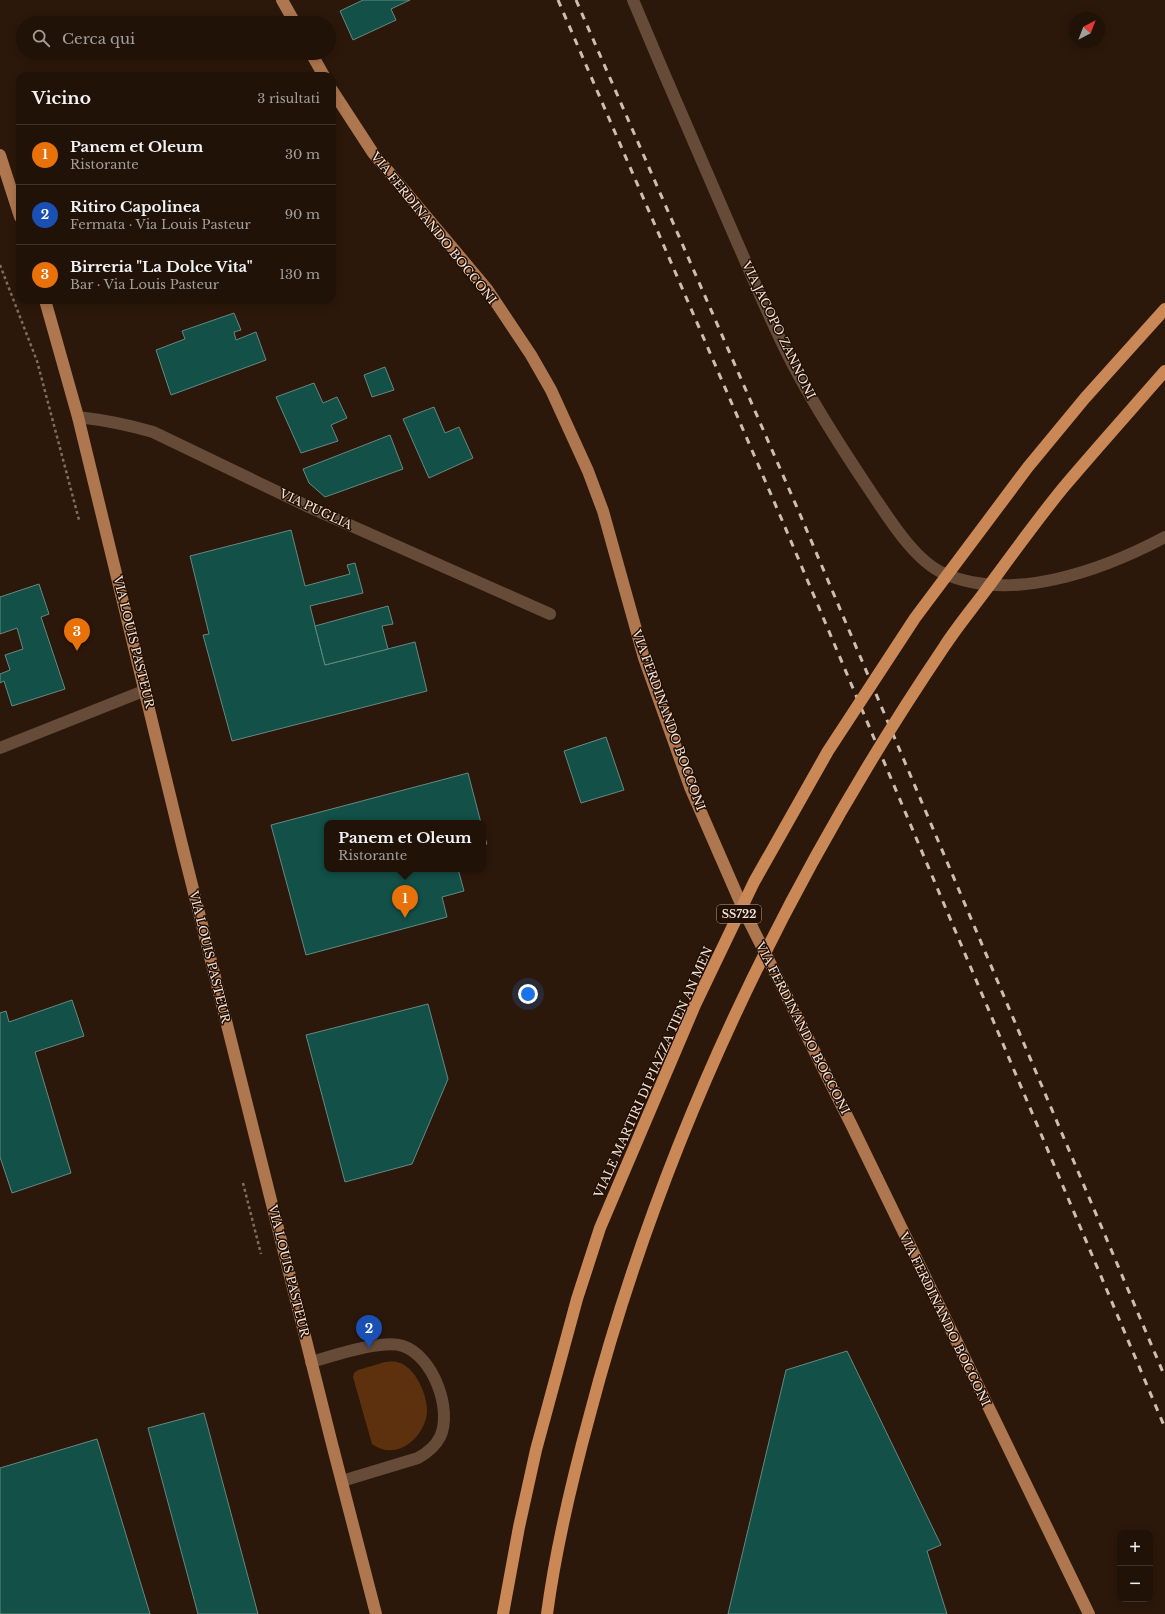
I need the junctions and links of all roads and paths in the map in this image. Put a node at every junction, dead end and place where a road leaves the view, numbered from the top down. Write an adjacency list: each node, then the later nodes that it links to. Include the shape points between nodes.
1 (282, 0): 3 (main road)
2 (633, 0): 13 (street, VIA JACOPO ZANNONI, via 765,307 798,375 843,451 898,532 920,557 940,573 970,583 1040,583 1105,564)
3 (291, 16)
4 (315, 60): 5 (main road)
5 (322, 72)
6 (336, 96): 22 (main road, VIA FERDINANDO BOCCONI, via 373,153 487,289 551,390 603,510 644,658 690,786 745,913 851,1124)
7 (0, 155): 8 (main road)
8 (16, 205)
9 (46, 304): 12 (main road, VIA LOUIS PASTEUR)
10 (1165, 309): 20 (highway, VIALE MARTIRI DI PIAZZA TIEN AN MEN / SS722, bridge, via 1085,398 1028,467 915,618 828,751 754,882 695,1005 600,1228 577,1299 536,1450)
11 (1165, 371): 21 (highway, SS722, bridge, via 1061,490 945,644 834,825 778,925 680,1141 635,1262 580,1450 563,1520)
12 (78, 417): 14 (street, VIA PUGLIA, via 154,432 309,507); 15 (main road, VIA LOUIS PASTEUR)
13 (1165, 537)
14 (550, 614)
15 (146, 690): 16 (street); 17 (main road, VIA LOUIS PASTEUR)
16 (0, 748)
17 (311, 1362): 18 (main road, VIA LOUIS PASTEUR); 18 (street, via 380,1345 404,1346 414,1352 428,1367 440,1391 444,1422 440,1437 429,1452 418,1458)
18 (342, 1481): 19 (main road, VIA LOUIS PASTEUR)
19 (376, 1614)
20 (503, 1614)
21 (547, 1614)
22 (1088, 1614)

